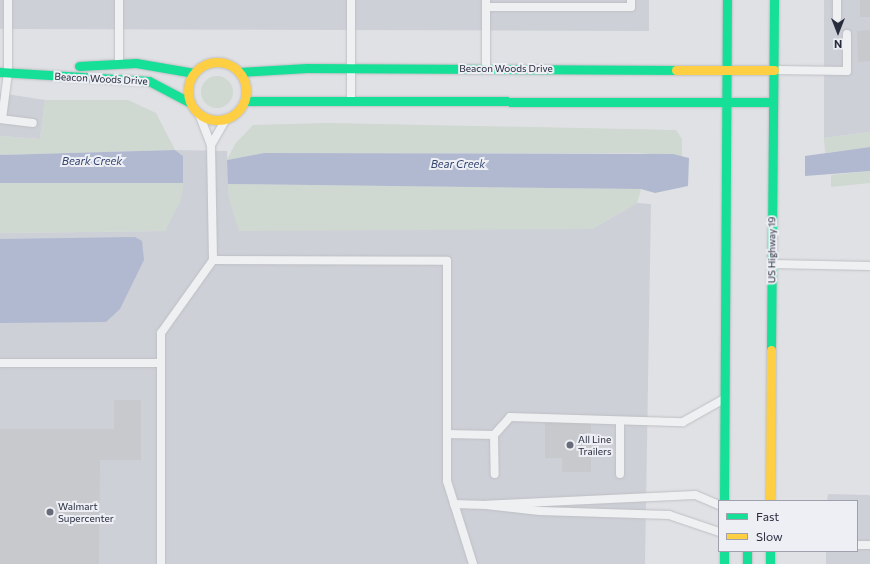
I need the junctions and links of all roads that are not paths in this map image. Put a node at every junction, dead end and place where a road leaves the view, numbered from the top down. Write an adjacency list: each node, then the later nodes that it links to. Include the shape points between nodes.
1 (8, 0): 17 (lane)
2 (119, 0): 12 (lane)
3 (351, 0): 13 (lane)
4 (631, 0): 9 (lane, via 631,7)
5 (727, 0): 15 (main road)
6 (774, 0): 16 (main road, US Highway 19)
7 (838, 0): 10 (lane)
8 (486, 3): 9 (lane); 14 (lane)
9 (516, 3)
10 (837, 18)
11 (847, 34): 16 (lane, via 847,71)
12 (119, 63): 17 (main road, Beacon Woods Drive); 19 (main road, Beacon Woods Drive, via 168,67); 20 (lane)
13 (351, 68): 14 (main road, Beacon Woods Drive); 18 (main road, Beacon Woods Drive); 21 (lane)
14 (486, 69): 15 (main road, Beacon Woods Drive)
15 (727, 69): 16 (main road, Beacon Woods Drive); 23 (main road)
16 (774, 70): 25 (main road, US Highway 19)
17 (4, 72): 20 (main road, Beacon Woods Drive); 27 (lane)
18 (239, 72): 19 (main road, Beacon Woods Drive, via 218,62 205,65); 22 (main road, via 245,83)
19 (194, 73): 24 (main road, via 187,90)
20 (119, 80): 24 (main road, Beacon Woods Drive, via 162,85)
21 (351, 100): 22 (main road); 23 (main road)
22 (245, 101): 28 (main road)
23 (726, 101): 25 (main road); 36 (main road)
24 (189, 102): 26 (main road, Beacon Woods Drive)
25 (773, 102): 32 (main road, US Highway 19)
26 (199, 114): 28 (main road, via 212,120); 30 (lane)
27 (1, 119): 29 (lane)
28 (226, 120): 30 (lane)
29 (33, 124)
30 (211, 145): 31 (lane)
31 (212, 260): 35 (lane, via 161,333); 38 (lane, via 447,261)
32 (772, 264): 33 (lane); 43 (main road, US Highway 19)
33 (870, 266)
34 (0, 363): 35 (lane)
35 (161, 363): 53 (lane)
36 (725, 399): 37 (lane, via 683,422); 42 (main road)
37 (620, 423): 39 (lane, via 589,417 510,417); 41 (lane)
38 (447, 434): 39 (lane); 44 (lane, via 447,480)
39 (494, 435): 40 (lane)
40 (494, 474)
41 (620, 474)
42 (724, 500)
43 (770, 500)
44 (454, 504): 45 (lane); 54 (lane)
45 (486, 505): 46 (lane, via 695,495); 47 (lane, via 540,511 669,515)
46 (718, 505)
47 (718, 532)
48 (858, 545): 49 (lane)
49 (870, 545)
50 (724, 552): 55 (main road)
51 (747, 552): 56 (main road)
52 (770, 552): 57 (main road)
53 (161, 564)
54 (473, 564)
55 (724, 564)
56 (747, 564)
57 (770, 564)

